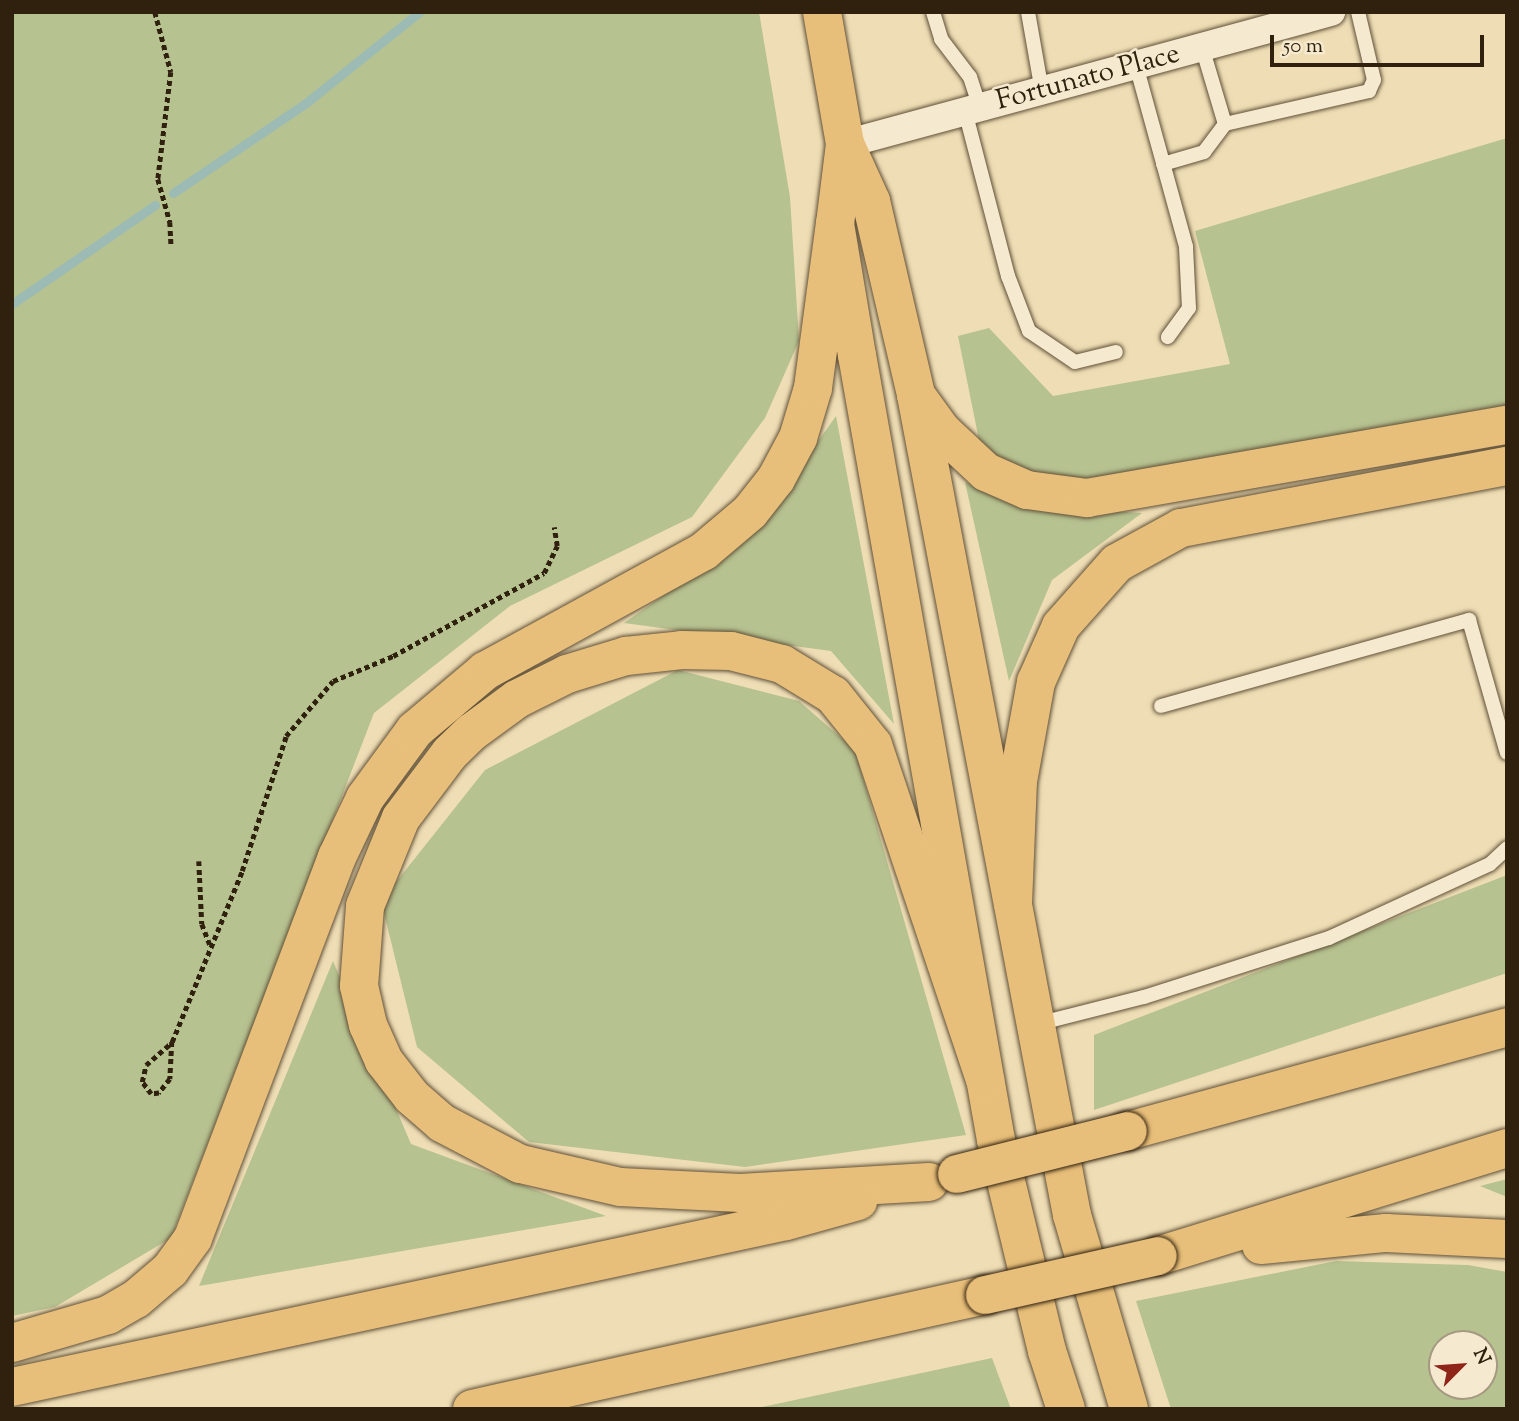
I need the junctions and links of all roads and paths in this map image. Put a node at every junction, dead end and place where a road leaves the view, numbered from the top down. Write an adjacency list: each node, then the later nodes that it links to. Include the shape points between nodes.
1 (155, 12): 15 (path, via 171,72 158,179)
2 (822, 12): 12 (highway)
3 (933, 12): 10 (lane, via 940,39 970,77)
4 (1028, 12): 9 (lane)
5 (1331, 12): 7 (street, Fortunato Place)
6 (1358, 12): 11 (lane, via 1374,80 1369,91)
7 (1202, 47): 8 (street, Fortunato Place); 11 (lane)
8 (1136, 65): 9 (street, Fortunato Place); 13 (lane)
9 (1042, 91): 10 (street, Fortunato Place)
10 (972, 110): 12 (street, Fortunato Place); 17 (lane, via 1008,276 1029,331 1076,362)
11 (1225, 124): 13 (lane, via 1204,152)
12 (845, 144): 14 (highway); 18 (highway, via 871,201)
13 (1163, 164): 16 (lane, via 1186,247 1189,308)
14 (835, 224): 32 (highway); 38 (highway, via 813,388 798,438 776,479 723,537 485,671 415,730 365,798 337,857 193,1238 170,1270 136,1299 108,1315)
15 (171, 244)
16 (1168, 337)
17 (1116, 352)
18 (916, 395): 19 (highway, via 942,431 986,472 1027,490 1087,498); 26 (highway)
19 (1507, 425)
20 (1507, 467): 26 (highway, via 1181,528 1117,563 1061,626 1035,682 1018,781)
21 (554, 527): 27 (path, via 557,546 544,573 393,656 332,681 306,710 279,752 242,871)
22 (1161, 706): 23 (lane, via 1469,620)
23 (1507, 752)
24 (1507, 848): 29 (lane, via 1490,864 1329,938 1144,997)
25 (199, 861): 27 (path, via 202,924)
26 (1013, 904): 29 (highway)
27 (210, 946): 31 (path)
28 (1507, 1004): 33 (highway)
29 (1035, 1025): 42 (highway, via 1079,1244)
30 (1507, 1027): 33 (highway)
31 (172, 1041): 31 (path, via 146,1065 142,1082 150,1094 159,1093 170,1079)
32 (985, 1080): 35 (highway, via 873,745 833,695 782,664 731,651 681,650 626,656 567,674 517,699 472,732 450,753 401,818 365,906 359,986 368,1025 384,1061 412,1097 442,1123 520,1164 620,1187 740,1193); 41 (highway, via 1008,1194)
33 (1285, 1088): 35 (highway, bridge)
34 (1507, 1148): 37 (highway)
35 (943, 1178): 39 (highway, via 786,1221)
36 (1507, 1238): 37 (highway, via 1386,1233)
37 (1196, 1247): 40 (highway, bridge)
38 (12, 1343)
39 (12, 1387)
40 (471, 1409)
41 (1066, 1409)
42 (1129, 1409)

